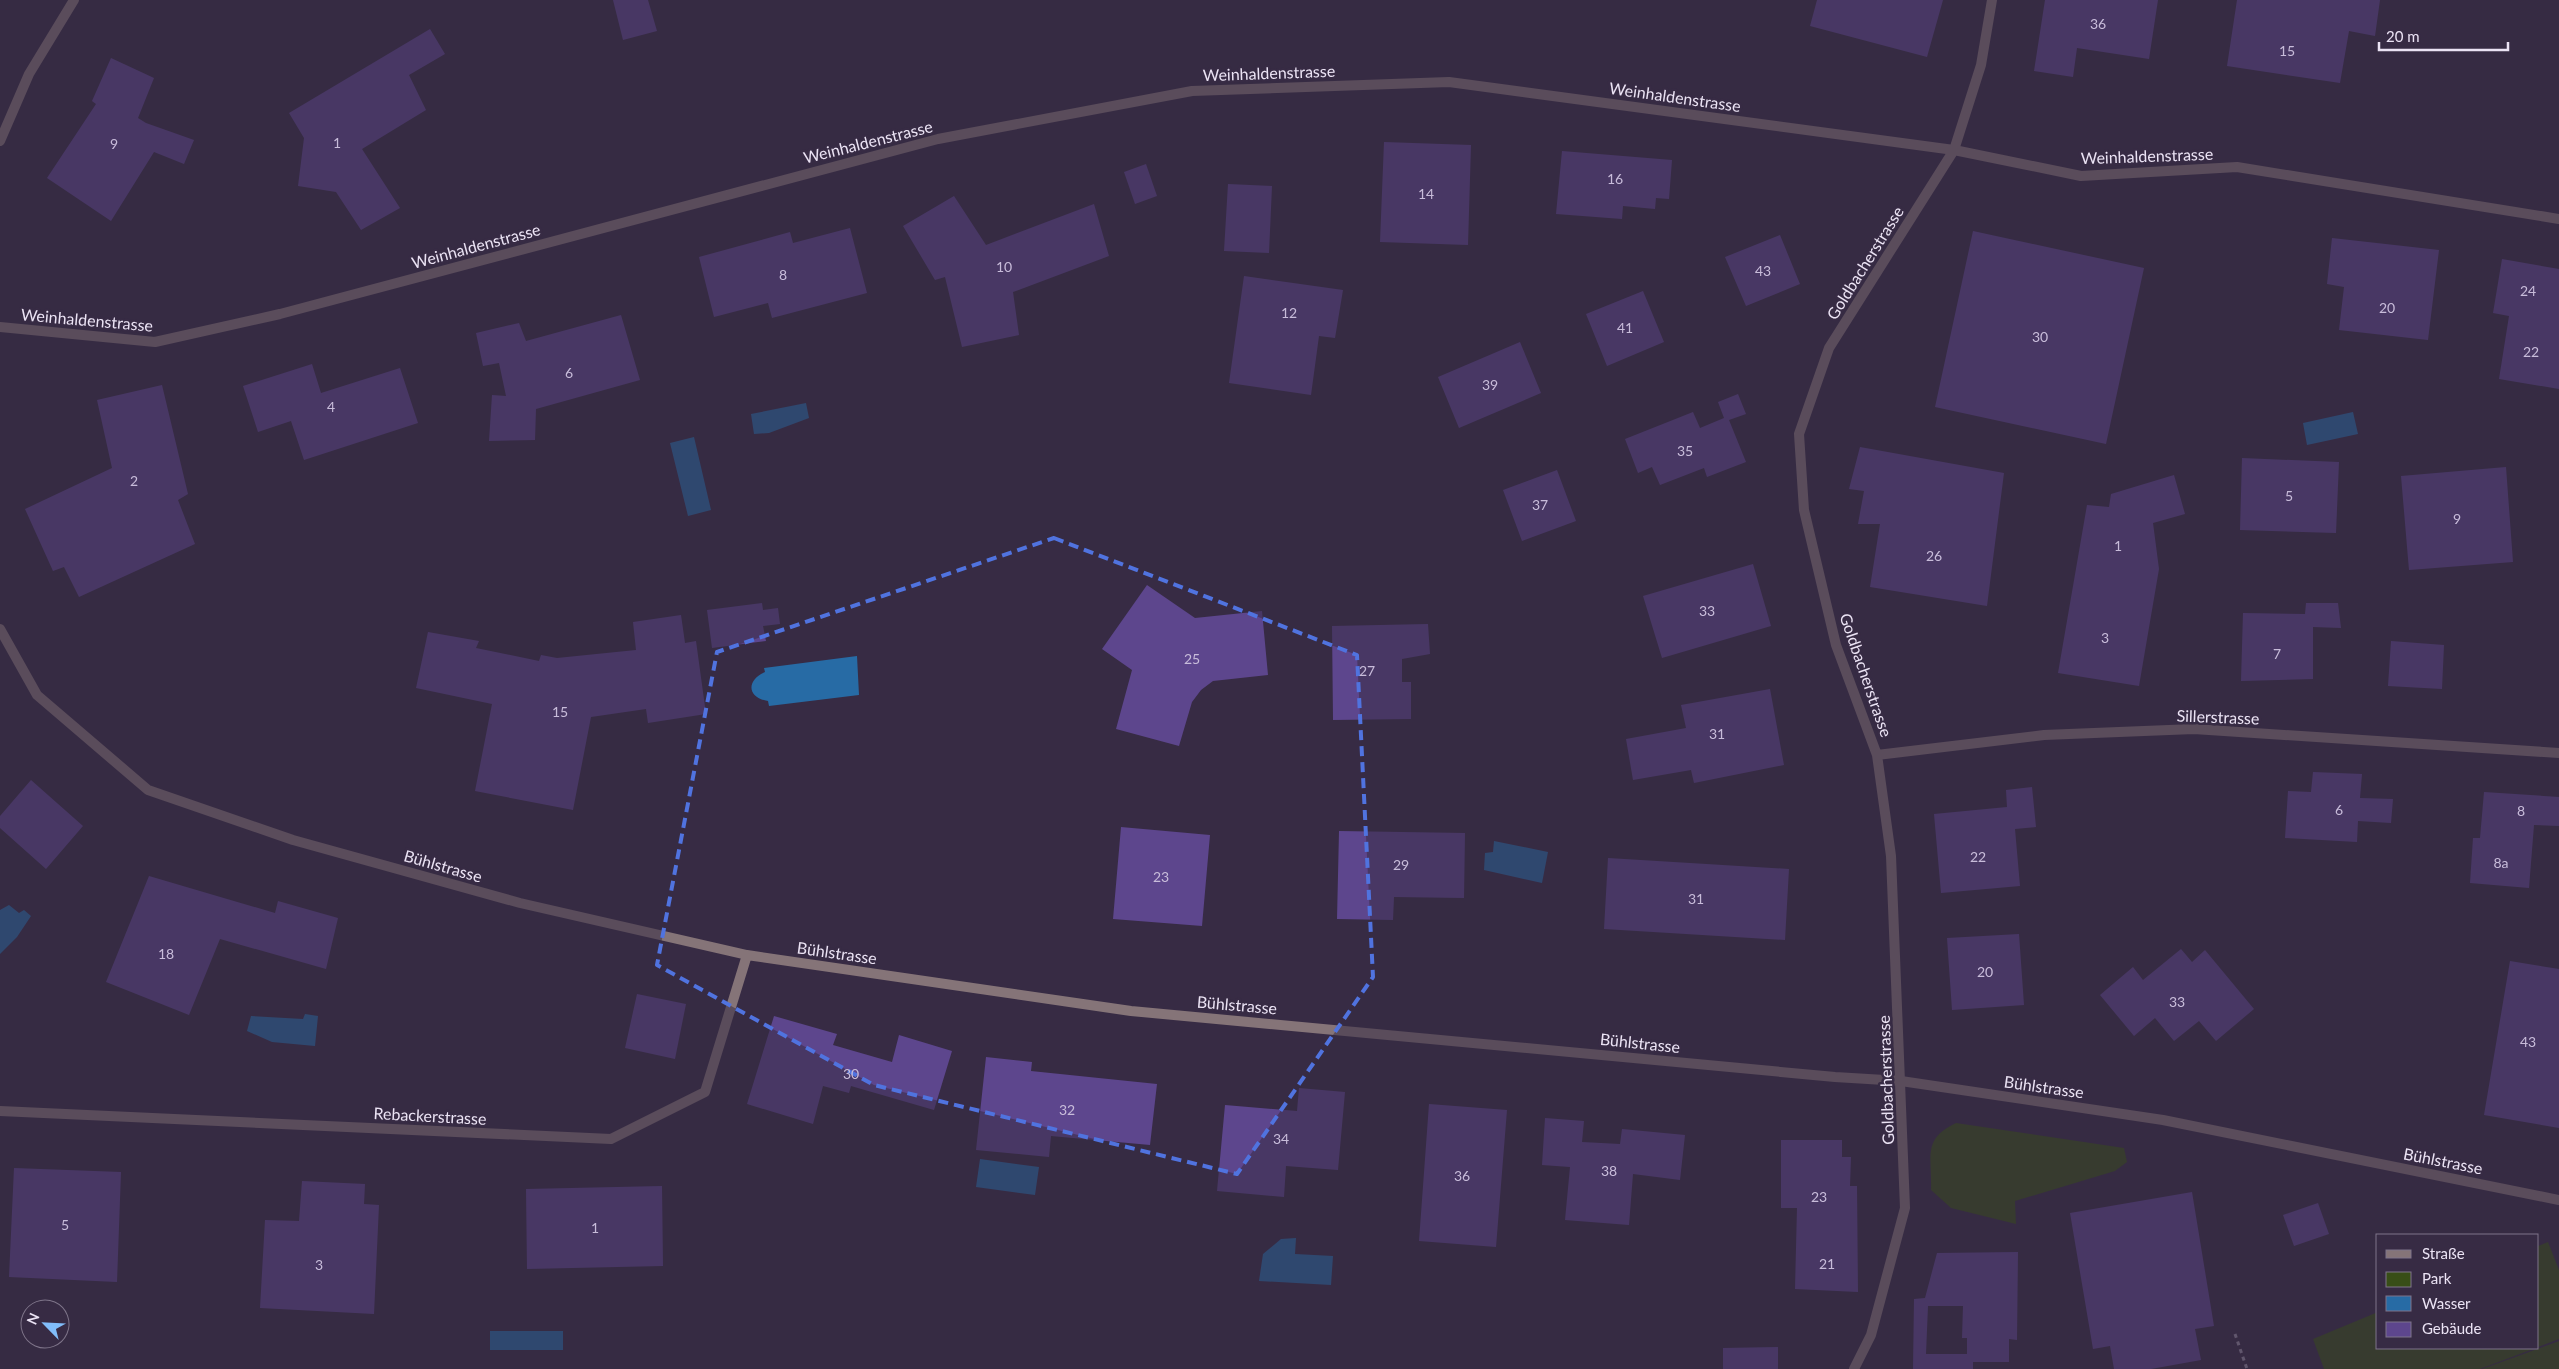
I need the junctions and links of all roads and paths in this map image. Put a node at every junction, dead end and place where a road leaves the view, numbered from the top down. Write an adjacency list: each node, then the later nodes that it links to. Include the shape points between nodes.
1 (74, 0): 3 (street, via 30,74)
2 (1992, 0): 4 (street, Goldbacherstrasse, via 1981,65)
3 (0, 141)
4 (1954, 150): 5 (street, Weinhaldenstrasse, via 2081,176 2236,167); 6 (street, Weinhaldenstrasse, via 1449,82 1192,91 938,140 280,314 155,342); 9 (street, Goldbacherstrasse, via 1829,348 1799,434 1804,510 1836,645)
5 (2559, 219)
6 (0, 327)
7 (0, 629): 10 (street, Bühlstrasse, via 37,695 148,790 293,840 520,903)
8 (2559, 753): 9 (street, Sillerstrasse, via 2194,729 2044,735)
9 (1877, 755): 11 (street, Goldbacherstrasse, via 1891,856)
10 (747, 955): 11 (street, Bühlstrasse, via 1131,1011); 12 (street, Rebackerstrasse, via 705,1092 612,1139)
11 (1901, 1081): 13 (street, Bühlstrasse, via 2163,1120); 15 (street, Goldbacherstrasse, via 1905,1208 1871,1335)
12 (0, 1111)
13 (2559, 1200)
14 (2235, 1334): 16 (path)
15 (1854, 1369)
16 (2246, 1369)

